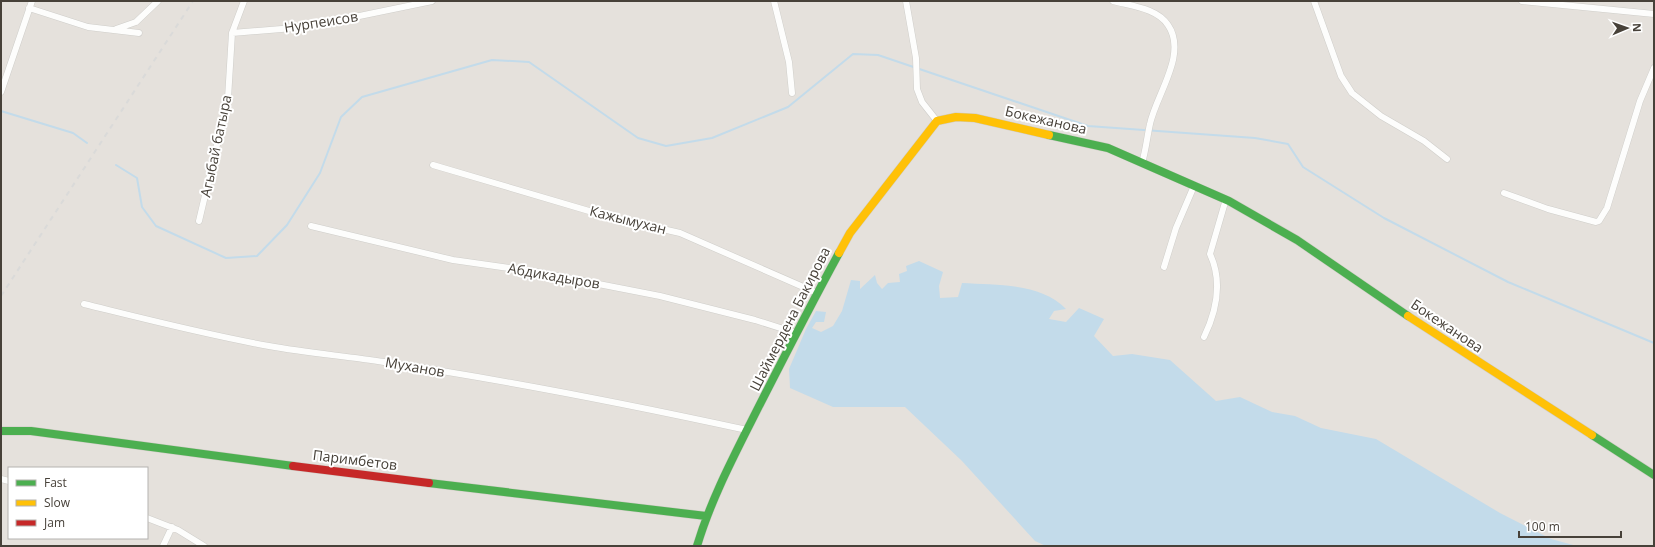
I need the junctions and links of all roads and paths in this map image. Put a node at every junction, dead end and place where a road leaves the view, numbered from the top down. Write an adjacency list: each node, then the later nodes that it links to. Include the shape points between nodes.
1 (32, 1): 10 (street)
2 (158, 1): 12 (street, via 136,22)
3 (244, 1): 14 (street, Агыбай батыра)
4 (432, 1): 14 (street, Нурпеисов, via 306,27)
5 (774, 1): 17 (street, via 789,62)
6 (906, 1): 18 (street, via 916,58 917,89 922,102)
7 (1113, 1): 20 (street, via 1155,14 1168,24 1174,35 1174,55 1164,90 1150,124)
8 (1314, 1): 19 (street, via 1341,76 1352,93 1381,116 1424,141)
9 (1522, 1): 11 (street)
10 (29, 8): 12 (street, via 88,27); 16 (street)
11 (1654, 14)
12 (111, 30): 13 (street)
13 (139, 33)
14 (232, 33): 25 (street, Агыбай батыра, via 228,98)
15 (1654, 68): 23 (street, via 1640,101 1607,208 1600,221 1548,209)
16 (2, 90)
17 (792, 93)
18 (937, 121): 20 (street, Бокежанова, via 956,117 975,118 1108,148); 28 (street, Шаймердена Бакирова, via 850,233)
19 (1446, 159)
20 (1142, 163): 22 (street, Бокежанова)
21 (433, 165): 28 (street, Кажымухан, via 606,216 680,233)
22 (1194, 186): 24 (street, Бокежанова); 27 (street, via 1176,228)
23 (1504, 193)
24 (1226, 199): 31 (street, via 1210,254 1216,266 1218,283 1213,318); 34 (street, Бокежанова, via 1297,240 1448,343)
25 (199, 221)
26 (311, 226): 30 (street, Абдикадыров, via 453,260 537,272 660,296)
27 (1164, 267)
28 (817, 293): 30 (street, Шаймердена Бакирова)
29 (84, 304): 32 (street, Муханов, via 270,347 505,382)
30 (796, 333): 32 (street, Шаймердена Бакирова)
31 (1204, 337)
32 (747, 430): 35 (street, Шаймердена Бакирова)
33 (1, 431): 35 (street, Паримбетов, via 31,430 332,471)
34 (1654, 475)
35 (706, 516): 40 (street, Шаймердена Бакирова)
36 (148, 518): 37 (street)
37 (172, 527): 38 (street); 39 (street)
38 (163, 546)
39 (204, 546)
40 (697, 546)

